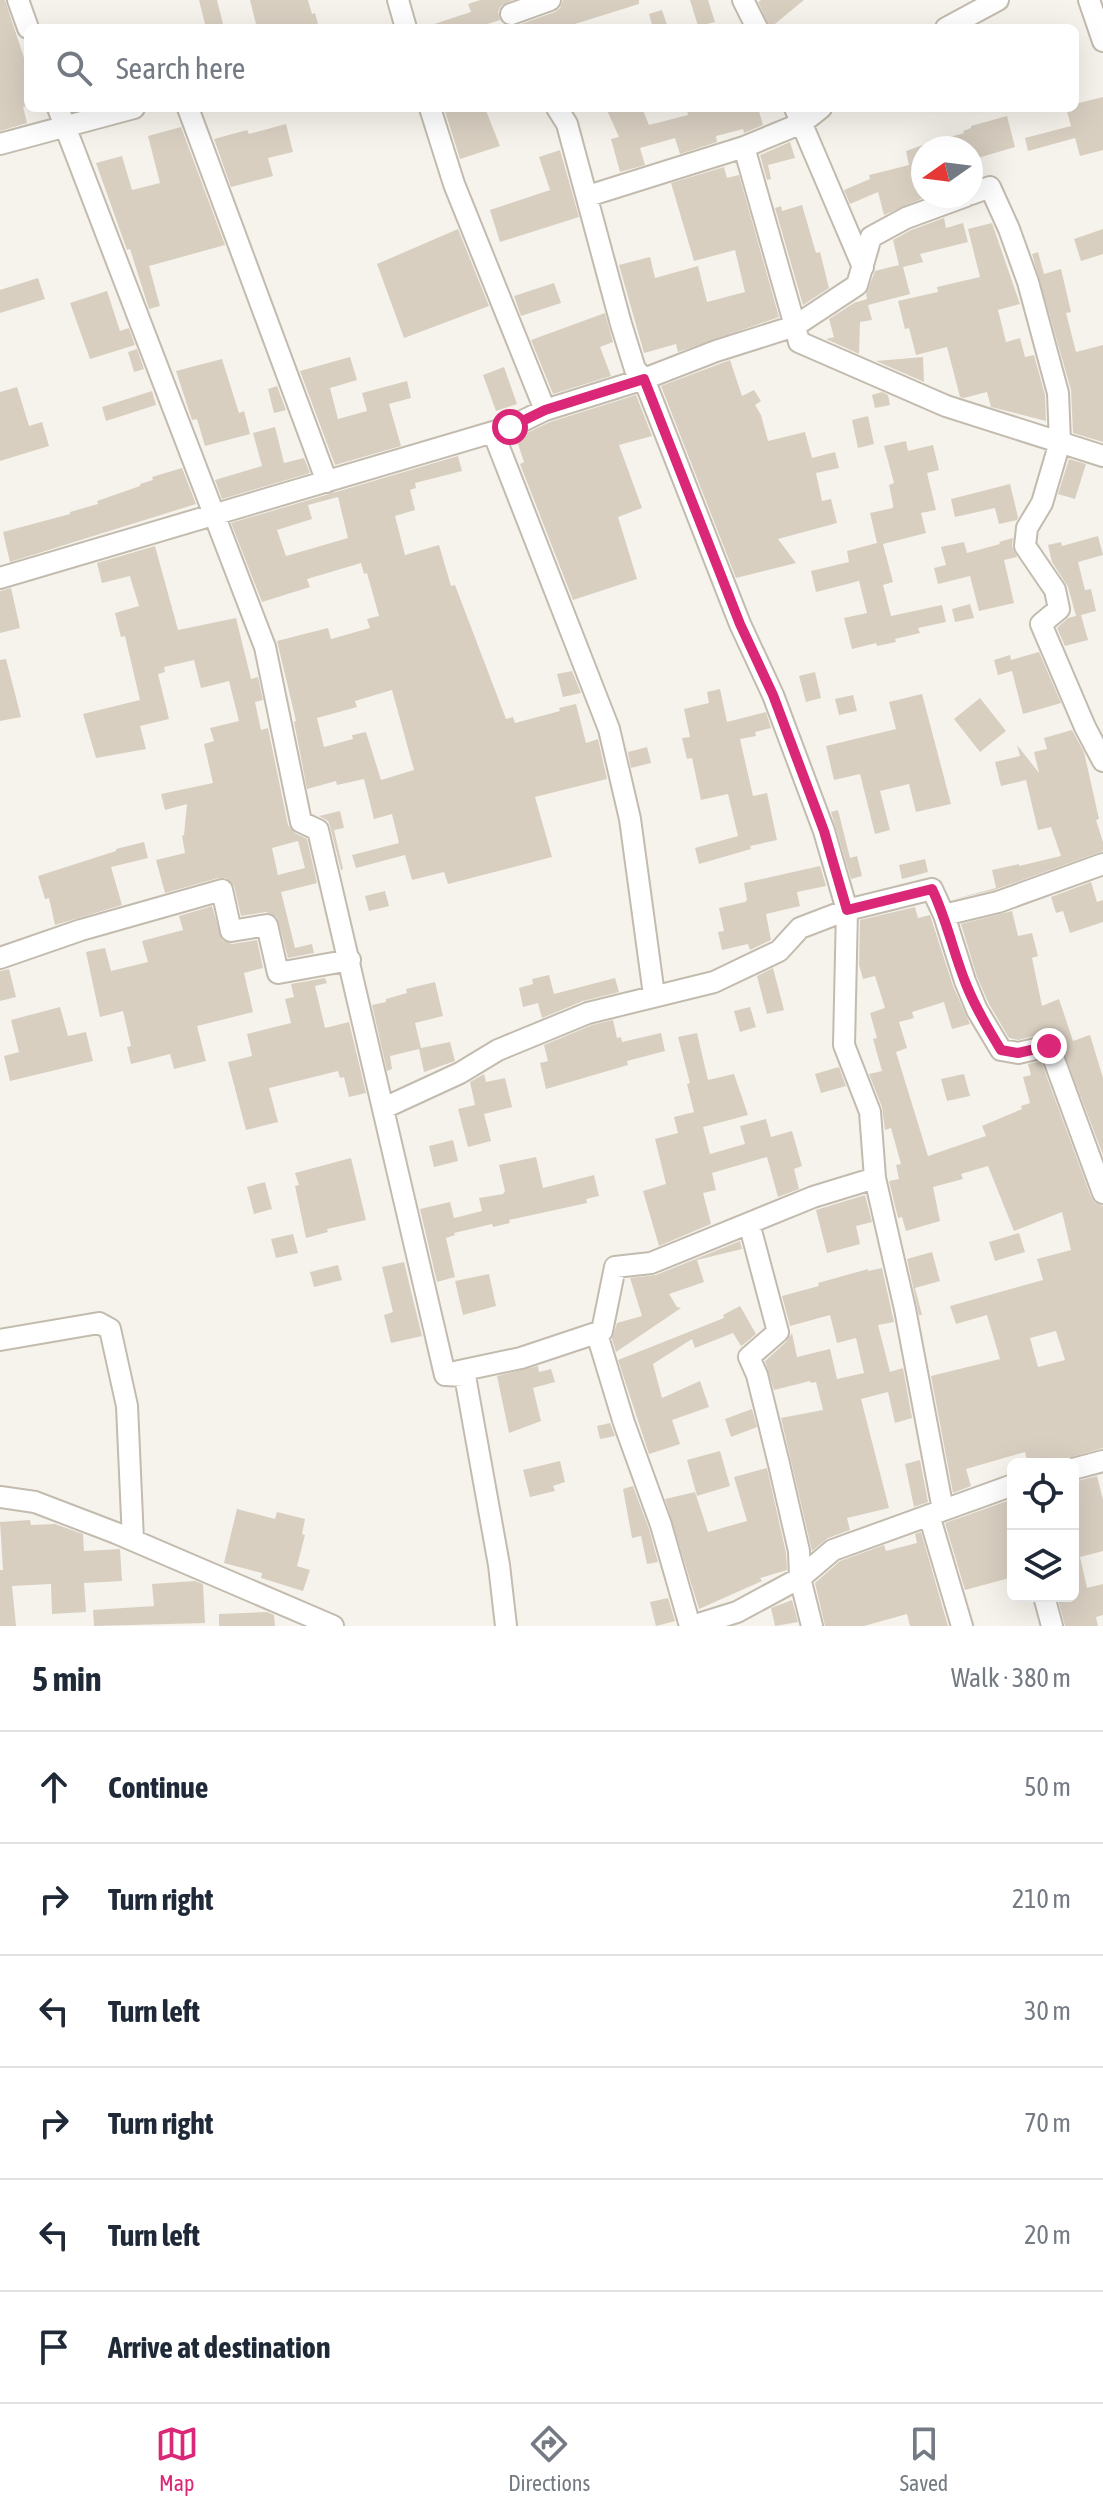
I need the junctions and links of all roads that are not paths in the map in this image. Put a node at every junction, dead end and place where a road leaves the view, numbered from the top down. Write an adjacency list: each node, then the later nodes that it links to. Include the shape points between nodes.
1 (18, 0): 7 (street)
2 (398, 0): 8 (street)
3 (550, 0): 6 (street)
4 (998, 0): 9 (street)
5 (1089, 0): 10 (street)
6 (511, 14)
7 (27, 24)
8 (405, 24)
9 (953, 24)
10 (1103, 41)
11 (102, 112): 16 (street)
12 (189, 112): 29 (street)
13 (431, 112): 25 (street, via 454,184)
14 (560, 112): 20 (street)
15 (798, 116): 18 (street); 22 (street)
16 (61, 117): 17 (street); 30 (street)
17 (0, 144)
18 (744, 147): 20 (street); 23 (street)
19 (983, 190): 27 (street, via 990,187 1028,282 1058,393)
20 (588, 196): 24 (street, via 621,324 635,369)
21 (933, 208): 22 (street, via 871,237)
22 (863, 267): 23 (street, via 857,285)
23 (795, 326): 24 (street); 27 (street, via 799,342 865,372 946,406)
24 (644, 379): 25 (street); 34 (street, via 773,695)
25 (545, 410): 26 (street)
26 (493, 432): 29 (street); 38 (street, via 609,729 630,819)
27 (1060, 442): 28 (street); 32 (street, via 1025,546 1055,590 1059,609 1041,624)
28 (1103, 456)
29 (327, 482): 30 (street)
30 (213, 516): 31 (street); 37 (street, via 265,647 301,822 318,830)
31 (0, 578)
32 (1103, 761)
33 (1103, 864): 35 (street, via 998,902)
34 (847, 910): 35 (street, via 932,889); 38 (street, via 800,928 779,951 714,982); 40 (street, via 844,1045 870,1112)
35 (944, 915): 41 (street, via 977,1010 1001,1050 1018,1053 1049,1046)
36 (0, 958): 37 (street, via 222,890 231,931 267,925 278,973)
37 (350, 960): 39 (street)
38 (654, 995): 39 (street, via 588,1013 498,1050)
39 (384, 1108): 45 (street)
40 (875, 1178): 42 (street); 50 (street, via 905,1309)
41 (1103, 1193)
42 (749, 1223): 43 (street, via 651,1263 615,1267 602,1331); 52 (street, via 778,1332 749,1357 783,1478)
43 (597, 1334): 45 (street); 56 (street)
44 (0, 1340): 51 (street, via 99,1323 110,1329 127,1406)
45 (445, 1375): 55 (street, via 465,1376)
46 (1102, 1464): 47 (street)
47 (1079, 1468)
48 (1007, 1487): 50 (street)
49 (0, 1497): 51 (street, via 35,1502)
50 (936, 1512): 52 (street, via 833,1550); 58 (street)
51 (133, 1540): 54 (street)
52 (800, 1578): 56 (street, via 737,1612); 57 (street)
53 (1046, 1602): 59 (street)
54 (333, 1626)
55 (506, 1626)
56 (691, 1626)
57 (812, 1626)
58 (962, 1626)
59 (1052, 1626)

